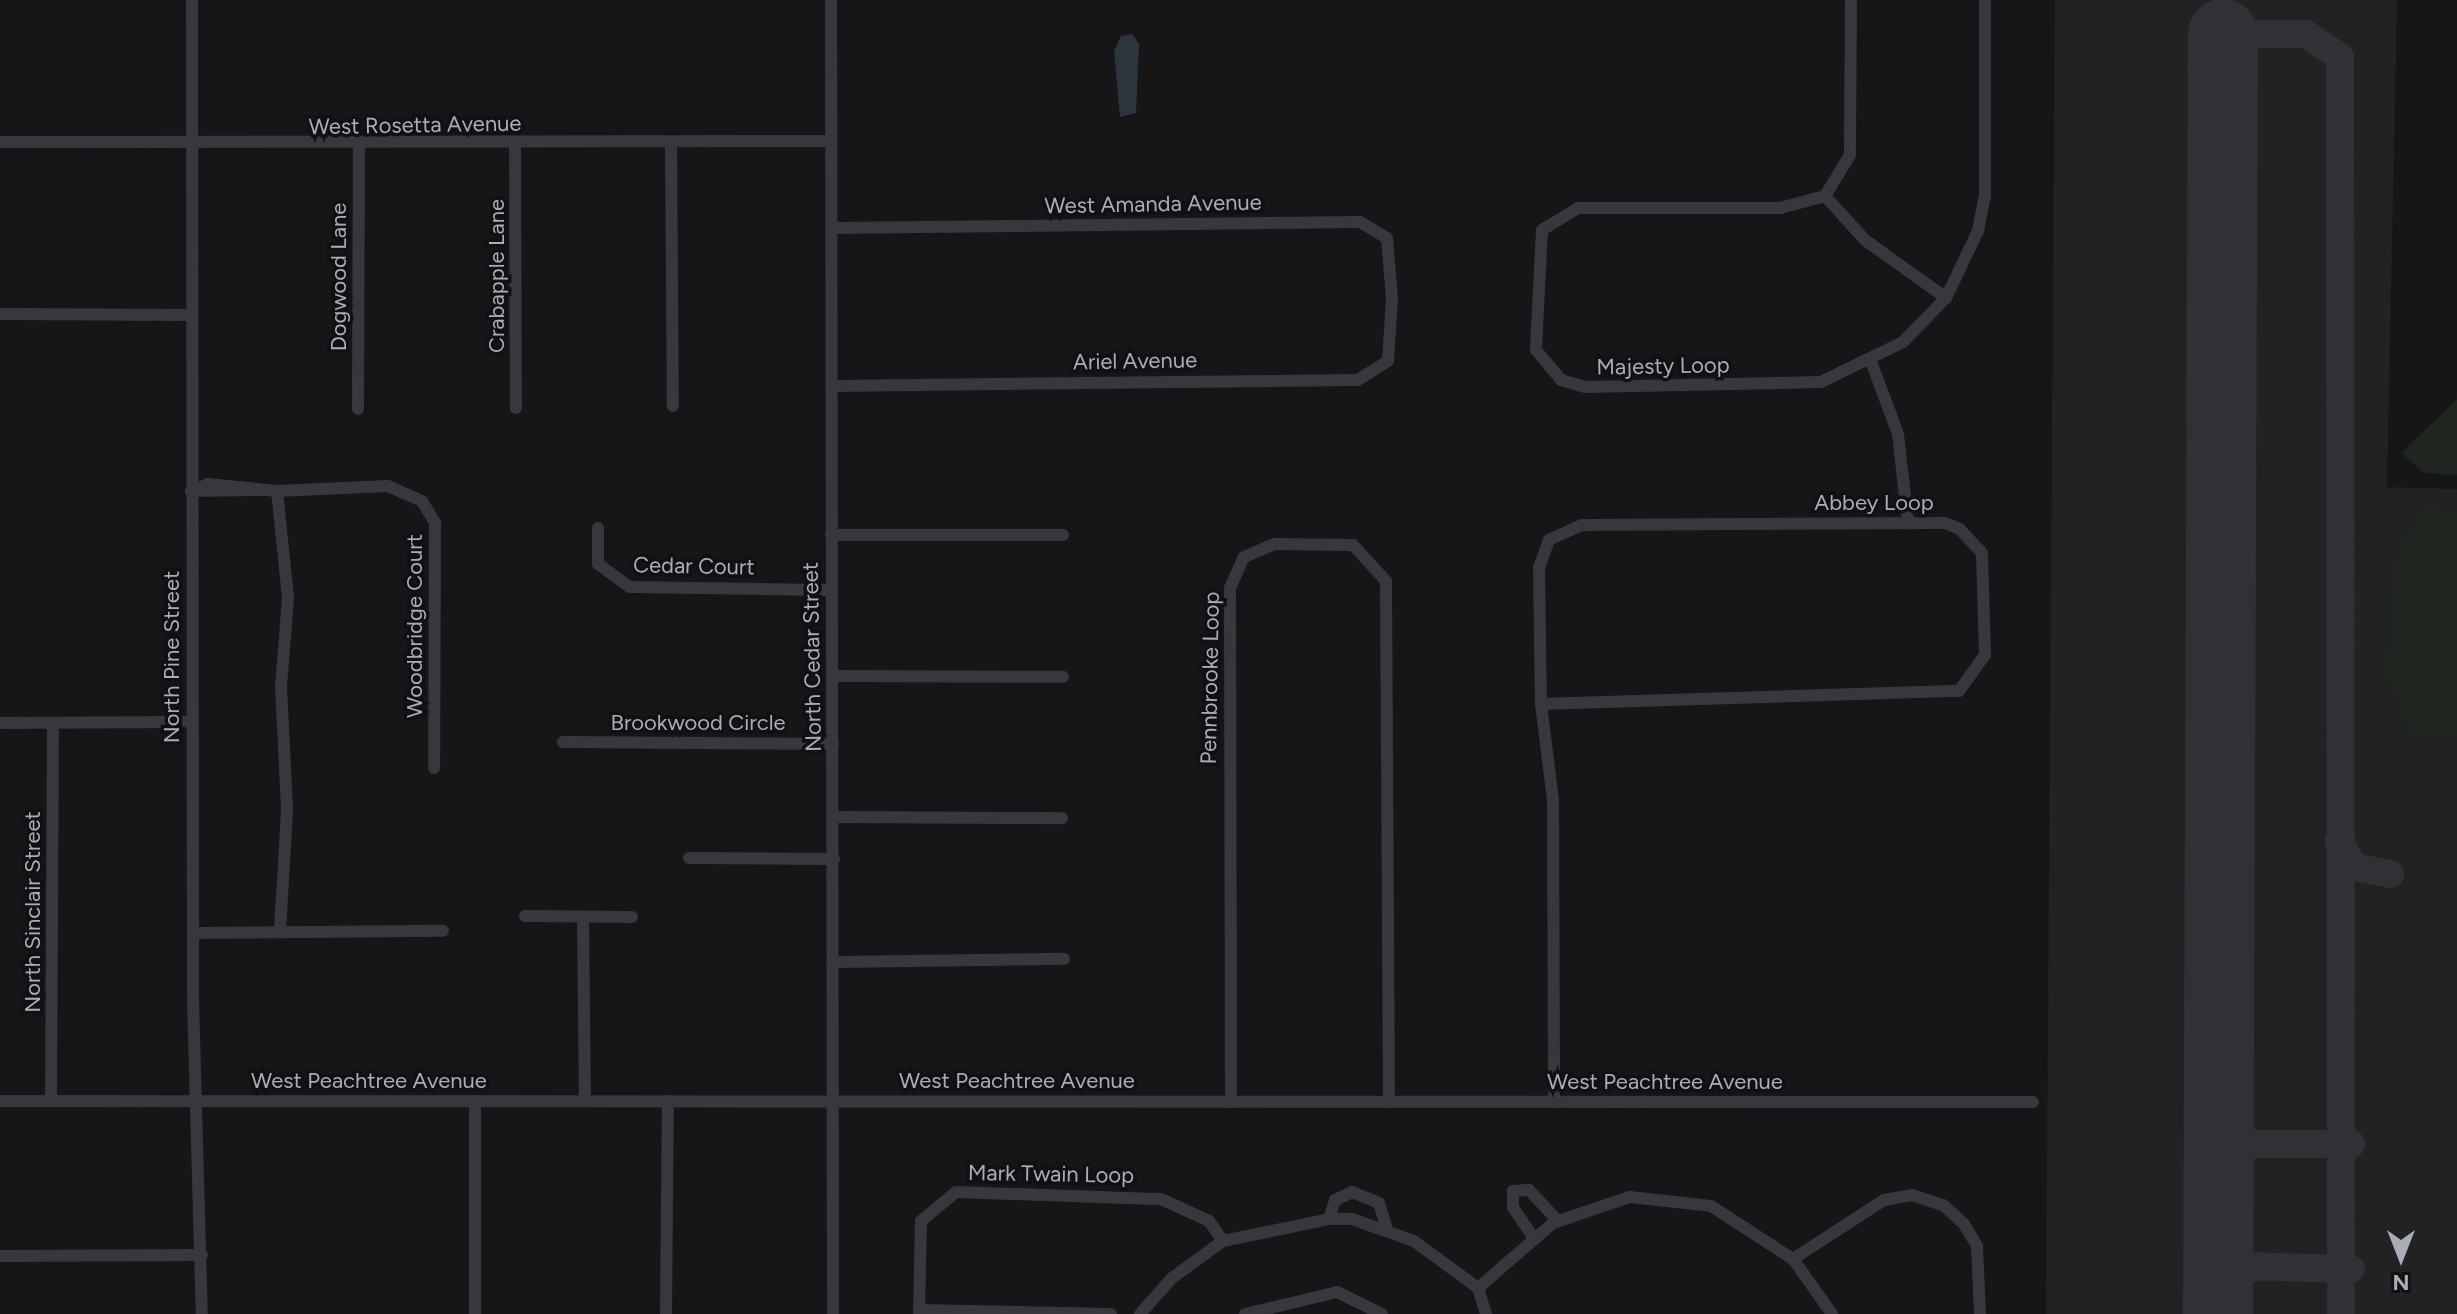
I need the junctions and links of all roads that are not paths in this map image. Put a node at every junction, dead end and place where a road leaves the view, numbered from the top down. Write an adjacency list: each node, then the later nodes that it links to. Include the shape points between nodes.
1 (192, 0): 9 (street, North Pine Street)
2 (831, 0): 5 (street, North Cedar Street)
3 (1851, 0): 11 (street, via 1850,155)
4 (1985, 0): 13 (street, Majesty Loop, via 1985,196 1966,265)
5 (831, 141): 7 (street, West Rosetta Avenue); 12 (street, North Cedar Street)
6 (0, 142): 9 (street, West Rosetta Avenue)
7 (671, 143): 8 (street, West Rosetta Avenue); 19 (street)
8 (515, 144): 10 (street, West Rosetta Avenue); 20 (street, Crabapple Lane)
9 (189, 145): 10 (street, West Rosetta Avenue); 15 (street, North Pine Street)
10 (359, 145): 21 (street, Dogwood Lane)
11 (1825, 196): 13 (street, via 1873,246); 17 (street, Majesty Loop, via 1801,206 1562,212 1536,247 1536,350 1561,380 1585,387 1795,385)
12 (832, 228): 16 (street, West Amanda Avenue, via 1360,222 1379,229 1392,249); 18 (street, North Cedar Street)
13 (1946, 298): 17 (street, Majesty Loop)
14 (0, 314): 15 (street)
15 (190, 315): 23 (street, North Pine Street)
16 (1392, 319): 18 (street, Ariel Avenue, via 1388,361 1357,380)
17 (1872, 364): 24 (street, via 1898,434)
18 (832, 386): 26 (street, North Cedar Street)
19 (673, 406)
20 (516, 408)
21 (358, 409)
22 (272, 490): 23 (street, Woodbridge Court, via 208,484); 37 (street, Woodbridge Court, via 388,486 430,511 437,585); 45 (street, via 288,598 280,698 287,810)
23 (191, 491): 32 (street, North Pine Street)
24 (1908, 523): 31 (street, Abbey Loop, via 1567,527 1540,558); 31 (street, Abbey Loop, via 1960,529 1982,553 1985,655 1959,691)
25 (598, 528): 28 (street, Cedar Court, via 598,564 630,587)
26 (831, 535): 27 (street); 28 (street, North Cedar Street)
27 (1063, 535)
28 (832, 590): 29 (street, North Cedar Street)
29 (833, 676): 30 (street); 36 (street, North Cedar Street)
30 (1063, 677)
31 (1541, 704): 59 (street, Abbey Loop, via 1553,800)
32 (191, 722): 34 (street); 47 (street, North Pine Street)
33 (0, 723): 34 (street)
34 (53, 723): 51 (street, North Sinclair Street)
35 (563, 742): 36 (street, Brookwood Circle)
36 (833, 744): 38 (street, North Cedar Street)
37 (434, 768)
38 (834, 817): 39 (street); 41 (street, North Cedar Street)
39 (1062, 818)
40 (689, 858): 41 (street)
41 (834, 859): 49 (street, North Cedar Street)
42 (525, 916): 43 (street)
43 (583, 917): 44 (street); 54 (street)
44 (632, 917)
45 (280, 931): 46 (street); 47 (street)
46 (443, 931)
47 (193, 933): 52 (street, North Pine Street)
48 (1064, 959): 49 (street)
49 (835, 962): 56 (street, North Cedar Street)
50 (0, 1101): 51 (street, West Peachtree Avenue)
51 (51, 1101): 52 (street, West Peachtree Avenue)
52 (195, 1101): 53 (street, West Peachtree Avenue); 66 (street, North Pine Street)
53 (475, 1101): 54 (street, West Peachtree Avenue); 72 (street)
54 (585, 1101): 55 (street, West Peachtree Avenue)
55 (668, 1101): 56 (street, West Peachtree Avenue); 73 (street)
56 (833, 1101): 57 (street, West Peachtree Avenue); 74 (street, North Cedar Street)
57 (1231, 1102): 58 (street, West Peachtree Avenue); 58 (street, Pennbrooke Loop, via 1230,588 1244,557 1288,544 1353,545 1386,581)
58 (1389, 1102): 59 (street, West Peachtree Avenue)
59 (1554, 1102): 60 (street, West Peachtree Avenue)
60 (2033, 1102)
61 (1329, 1219): 63 (street); 63 (street, via 1335,1200 1352,1192 1369,1195 1386,1213); 65 (street)
62 (1558, 1221): 64 (street); 64 (street, via 1529,1190 1513,1191 1513,1207); 68 (street, via 1607,1201 1680,1198 1738,1219)
63 (1387, 1229): 69 (street)
64 (1533, 1237): 69 (street)
65 (1223, 1241): 70 (street, Mark Twain Loop, via 1209,1221 1161,1199 956,1192 927,1208 921,1221); 76 (street, via 1172,1278)
66 (202, 1255): 67 (street); 71 (street, North Pine Street)
67 (0, 1256)
68 (1793, 1259): 80 (street); 81 (street, via 1884,1200 1912,1195 1943,1205 1964,1224 1977,1246)
69 (1478, 1288): 79 (street)
70 (919, 1312): 75 (street)
71 (202, 1314)
72 (475, 1314)
73 (666, 1314)
74 (833, 1314)
75 (1111, 1314)
76 (1140, 1314)
77 (1245, 1314): 78 (street, via 1337,1292)
78 (1382, 1314)
79 (1486, 1314)
80 (1832, 1314)
81 (1980, 1314)

